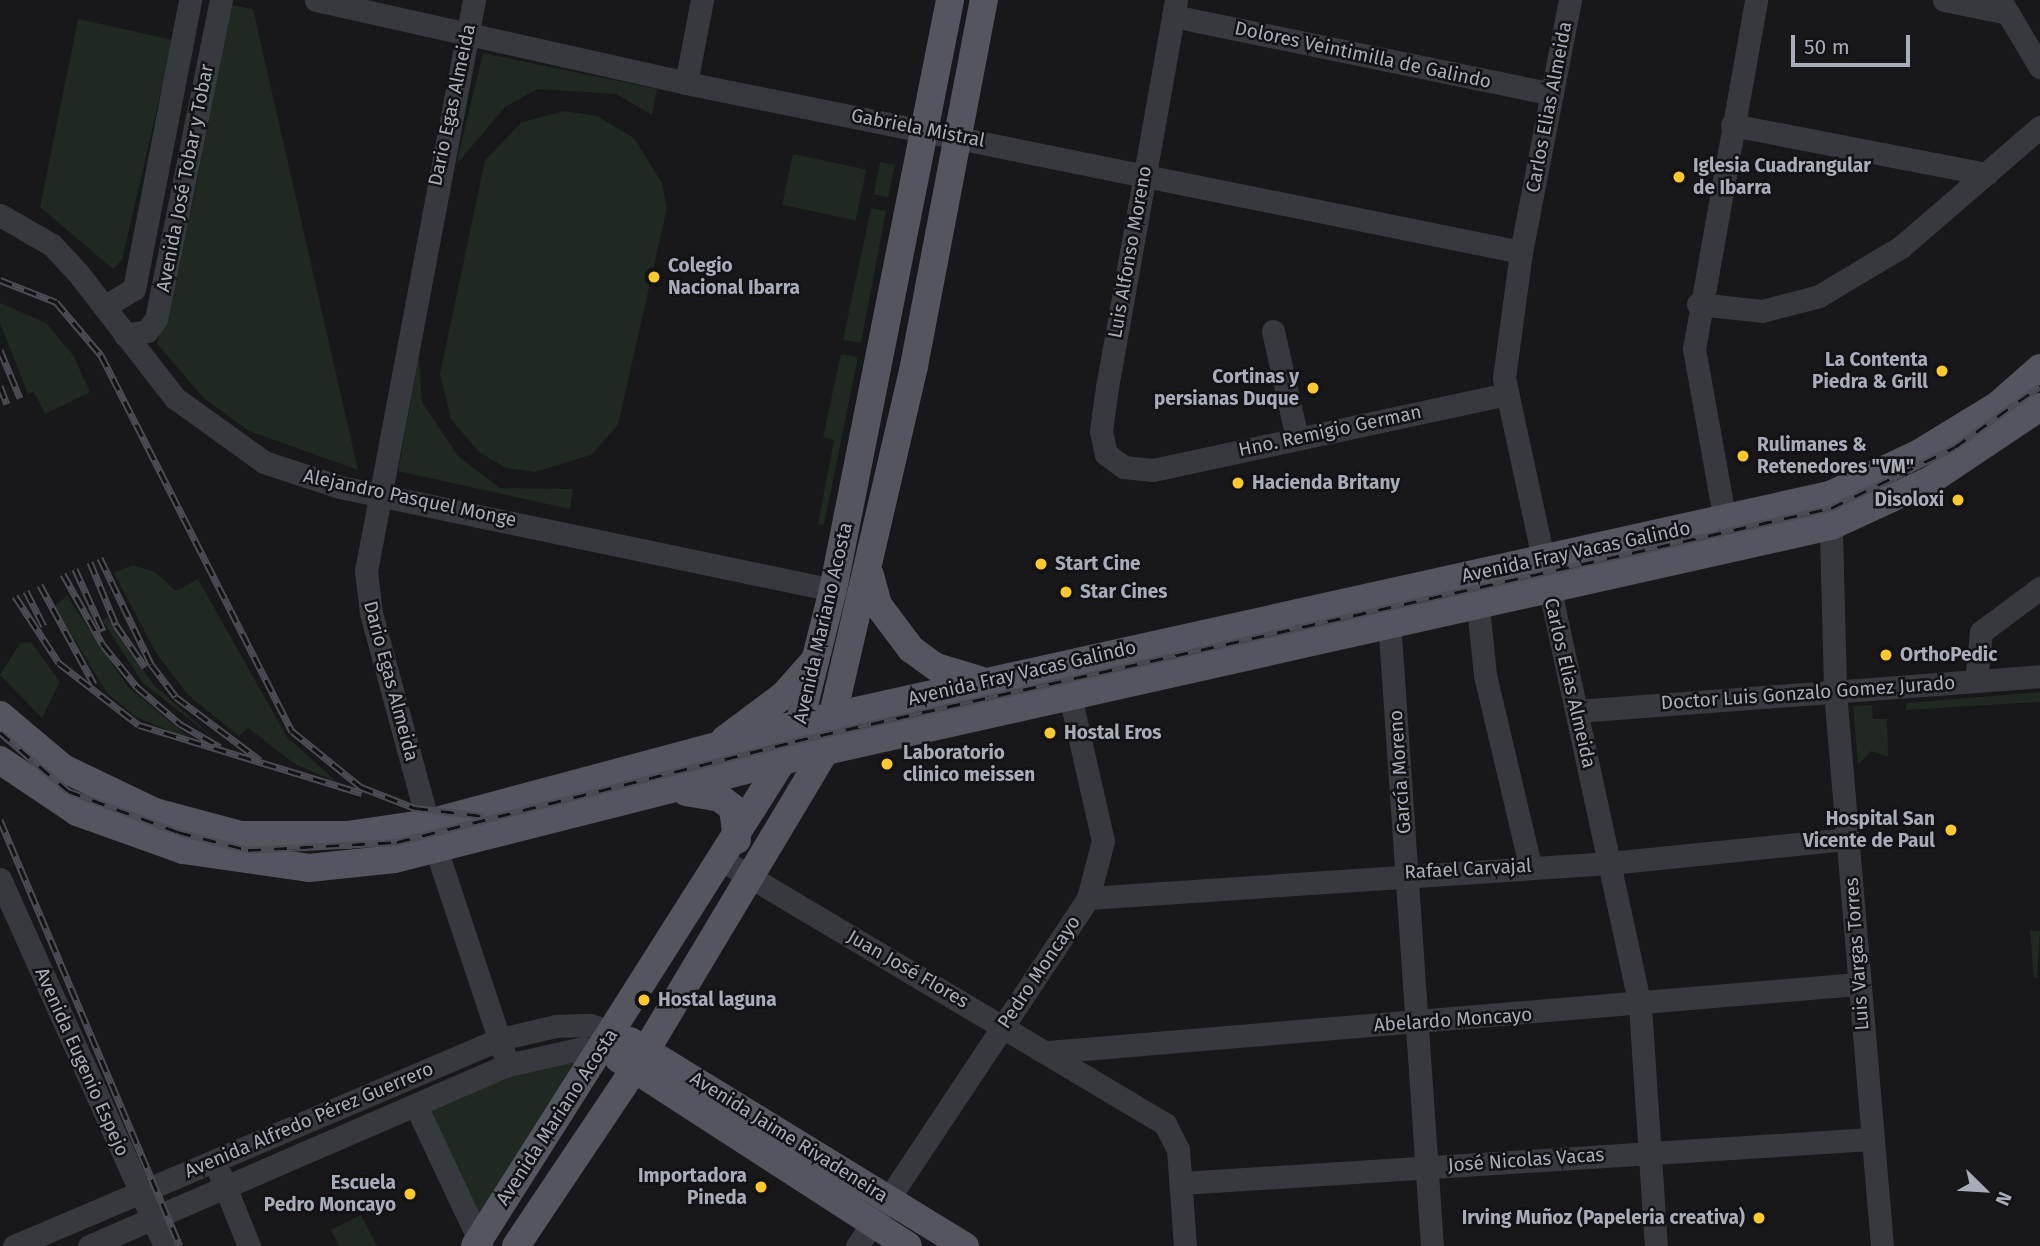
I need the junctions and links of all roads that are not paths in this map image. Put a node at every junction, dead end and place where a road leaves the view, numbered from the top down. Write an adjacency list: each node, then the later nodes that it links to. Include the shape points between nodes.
1 (190, 0): 26 (street, Avenida José Tobar y Tobar, via 134,289)
2 (221, 0): 28 (street, Avenida José Tobar y Tobar, via 156,319 147,331)
3 (316, 0): 13 (street, Gabriela Mistral)
4 (474, 0): 13 (street, Dario Egas Almeida)
5 (702, 0): 15 (street)
6 (950, 0): 19 (main road, Avenida Mariano Acosta)
7 (984, 0): 20 (main road, Avenida Mariano Acosta)
8 (1570, 0): 16 (street, Carlos Elias Almeida)
9 (1756, 0): 17 (street)
10 (1944, 0): 11 (street)
11 (2004, 6): 14 (street)
12 (1175, 8): 16 (street, Dolores Veintimilla de Galindo); 22 (street, Luis Alfonso Moreno)
13 (467, 31): 15 (street, Gabriela Mistral); 34 (street, Dario Egas Almeida)
14 (2040, 67)
15 (686, 83): 19 (street, Gabriela Mistral)
16 (1552, 94): 24 (street, Carlos Elias Almeida)
17 (1732, 125): 21 (street); 25 (street)
18 (2040, 127): 21 (street)
19 (924, 128): 20 (street, Gabriela Mistral); 41 (main road, Avenida Mariano Acosta)
20 (958, 134): 22 (street, Gabriela Mistral); 39 (main road, Avenida Mariano Acosta)
21 (1986, 174): 25 (street, via 1901,247 1819,296 1762,311)
22 (1142, 178): 24 (street, Gabriela Mistral); 33 (street, Luis Alfonso Moreno, via 1101,431 1106,454 1124,467)
23 (0, 215): 26 (street, Alejandro Pasquel Monge, via 52,245)
24 (1521, 252): 30 (street, Carlos Elias Almeida, via 1505,356)
25 (1698, 304): 36 (street, via 1694,349)
26 (107, 306): 28 (street, Alejandro Pasquel Monge)
27 (1273, 331): 32 (street)
28 (125, 335): 34 (street, Alejandro Pasquel Monge, via 175,398 240,448 301,475)
29 (2040, 368): 35 (main road, Avenida Fray Vacas Galindo, via 1998,405 1917,454)
30 (1507, 394): 32 (street, Hno. Remigio German); 38 (street, Carlos Elias Almeida)
31 (2040, 407): 37 (main road, Avenida Fray Vacas Galindo, via 1931,480)
32 (1297, 438): 33 (street, Hno. Remigio German)
33 (1153, 470)
34 (376, 491): 41 (street, Alejandro Pasquel Monge); 62 (street, Dario Egas Almeida, via 366,571 371,613)
35 (1830, 495): 36 (main road, Avenida Fray Vacas Galindo); 37 (street, Luis Vargas Torres)
36 (1725, 521): 38 (main road, Avenida Fray Vacas Galindo)
37 (1831, 526): 43 (main road, Avenida Fray Vacas Galindo); 51 (street, Luis Vargas Torres)
38 (1544, 559): 42 (main road, Avenida Fray Vacas Galindo); 43 (street, Carlos Elias Almeida)
39 (869, 573): 49 (main road, via 878,605 911,649 936,667); 55 (main road, Avenida Mariano Acosta)
40 (2040, 588): 50 (street, via 1981,632)
41 (833, 590): 46 (main road, Avenida Mariano Acosta)
42 (1387, 592): 45 (street, García Moreno); 47 (main road, Avenida Fray Vacas Galindo)
43 (1550, 592): 44 (main road, Avenida Fray Vacas Galindo); 53 (street, Carlos Elias Almeida)
44 (1478, 607): 45 (main road, Avenida Fray Vacas Galindo); 66 (street, via 1485,675)
45 (1390, 626): 52 (main road, Avenida Fray Vacas Galindo); 67 (street, García Moreno)
46 (817, 657): 56 (main road, Avenida Mariano Acosta); 57 (main road, via 784,695)
47 (1063, 664): 49 (main road, Avenida Fray Vacas Galindo); 52 (street, Pedro Moncayo)
48 (2040, 676): 50 (street, Doctor Luis Gonzalo Gomez Jurado)
49 (982, 681): 55 (main road, Avenida Fray Vacas Galindo)
50 (1976, 681): 51 (street, Doctor Luis Gonzalo Gomez Jurado)
51 (1835, 692): 53 (street, Doctor Luis Gonzalo Gomez Jurado); 63 (street, Luis Vargas Torres)
52 (1070, 696): 58 (main road, Avenida Fray Vacas Galindo); 70 (street, Pedro Moncayo, via 1103,841)
53 (1577, 711): 65 (street, Carlos Elias Almeida)
54 (0, 715): 62 (main road, Avenida Fray Vacas Galindo, via 63,768 155,812 241,835)
55 (834, 719): 56 (main road, Avenida Fray Vacas Galindo); 58 (main road, Avenida Mariano Acosta)
56 (802, 723): 57 (main road, Avenida Fray Vacas Galindo); 60 (main road, Avenida Mariano Acosta)
57 (716, 744): 62 (main road, Avenida Fray Vacas Galindo)
58 (824, 753): 60 (main road, Avenida Fray Vacas Galindo); 68 (main road, Avenida Mariano Acosta)
59 (0, 760): 62 (main road, Avenida Fray Vacas Galindo, via 77,812 183,850 247,863 309,868)
60 (781, 761): 61 (main road, Avenida Fray Vacas Galindo); 64 (main road, Avenida Mariano Acosta)
61 (669, 789): 62 (main road, Avenida Fray Vacas Galindo); 64 (main road, via 720,798 733,808)
62 (433, 836): 75 (street, Dario Egas Almeida)
63 (1848, 839): 65 (street, Rafael Carvajal); 71 (street, Luis Vargas Torres)
64 (729, 850): 68 (street, Juan José Flores); 76 (main road, Avenida Mariano Acosta)
65 (1610, 863): 66 (street, Rafael Carvajal); 72 (street, Carlos Elias Almeida)
66 (1530, 865): 67 (street, Rafael Carvajal)
67 (1407, 872): 70 (street, Rafael Carvajal); 73 (street, García Moreno)
68 (748, 877): 74 (street, Juan José Flores); 78 (main road, Avenida Mariano Acosta)
69 (0, 879): 87 (street, Avenida Eugenio Espejo)
70 (1088, 898): 74 (street, Pedro Moncayo)
71 (1857, 984): 72 (street, Abelardo Moncayo); 81 (street, Luis Vargas Torres)
72 (1640, 1006): 73 (street, Abelardo Moncayo); 82 (street, Carlos Elias Almeida)
73 (1419, 1023): 77 (street, Abelardo Moncayo); 84 (street, García Moreno)
74 (1005, 1024): 77 (street, Juan José Flores); 88 (street, Pedro Moncayo)
75 (500, 1040): 76 (street, Avenida Alfredo Pérez Guerrero, via 556,1026 590,1025); 79 (street, Dario Egas Almeida); 83 (street, Avenida Alfredo Pérez Guerrero)
76 (606, 1041): 78 (main road, Avenida Jaime Rivadeneira); 79 (street, Avenida Alfredo Pérez Guerrero); 91 (main road, Avenida Mariano Acosta)
77 (1048, 1052): 85 (street, Juan José Flores, via 1165,1124 1178,1149)
78 (641, 1058): 88 (main road, Avenida Jaime Rivadeneira); 90 (main road, Avenida Jaime Rivadeneira); 96 (main road, Avenida Mariano Acosta)
79 (508, 1065): 80 (street, Avenida Alfredo Pérez Guerrero)
80 (417, 1108): 86 (street, Avenida Alfredo Pérez Guerrero); 91 (street)
81 (1871, 1139): 82 (street, José Nicolas Vacas); 102 (street, Luis Vargas Torres)
82 (1650, 1152): 84 (street, José Nicolas Vacas); 101 (street, Carlos Elias Almeida)
83 (214, 1160): 86 (street); 87 (street, Avenida Alfredo Pérez Guerrero)
84 (1427, 1167): 85 (street, José Nicolas Vacas); 100 (street, García Moreno)
85 (1182, 1183): 99 (street, Juan José Flores)
86 (225, 1188): 89 (street, Avenida Alfredo Pérez Guerrero); 95 (street)
87 (140, 1190): 89 (street, Avenida Eugenio Espejo); 92 (street, Avenida Alfredo Pérez Guerrero)
88 (885, 1196): 90 (street, Pedro Moncayo); 98 (main road, Avenida Jaime Rivadeneira)
89 (151, 1219): 93 (street, Avenida Alfredo Pérez Guerrero); 94 (street, Avenida Eugenio Espejo)
90 (865, 1235): 97 (main road, Avenida Jaime Rivadeneira)
91 (478, 1245)
92 (14, 1246)
93 (89, 1246)
94 (165, 1246)
95 (249, 1246)
96 (516, 1246)
97 (908, 1246)
98 (965, 1246)
99 (1185, 1246)
100 (1432, 1246)
101 (1656, 1246)
102 (1882, 1246)

